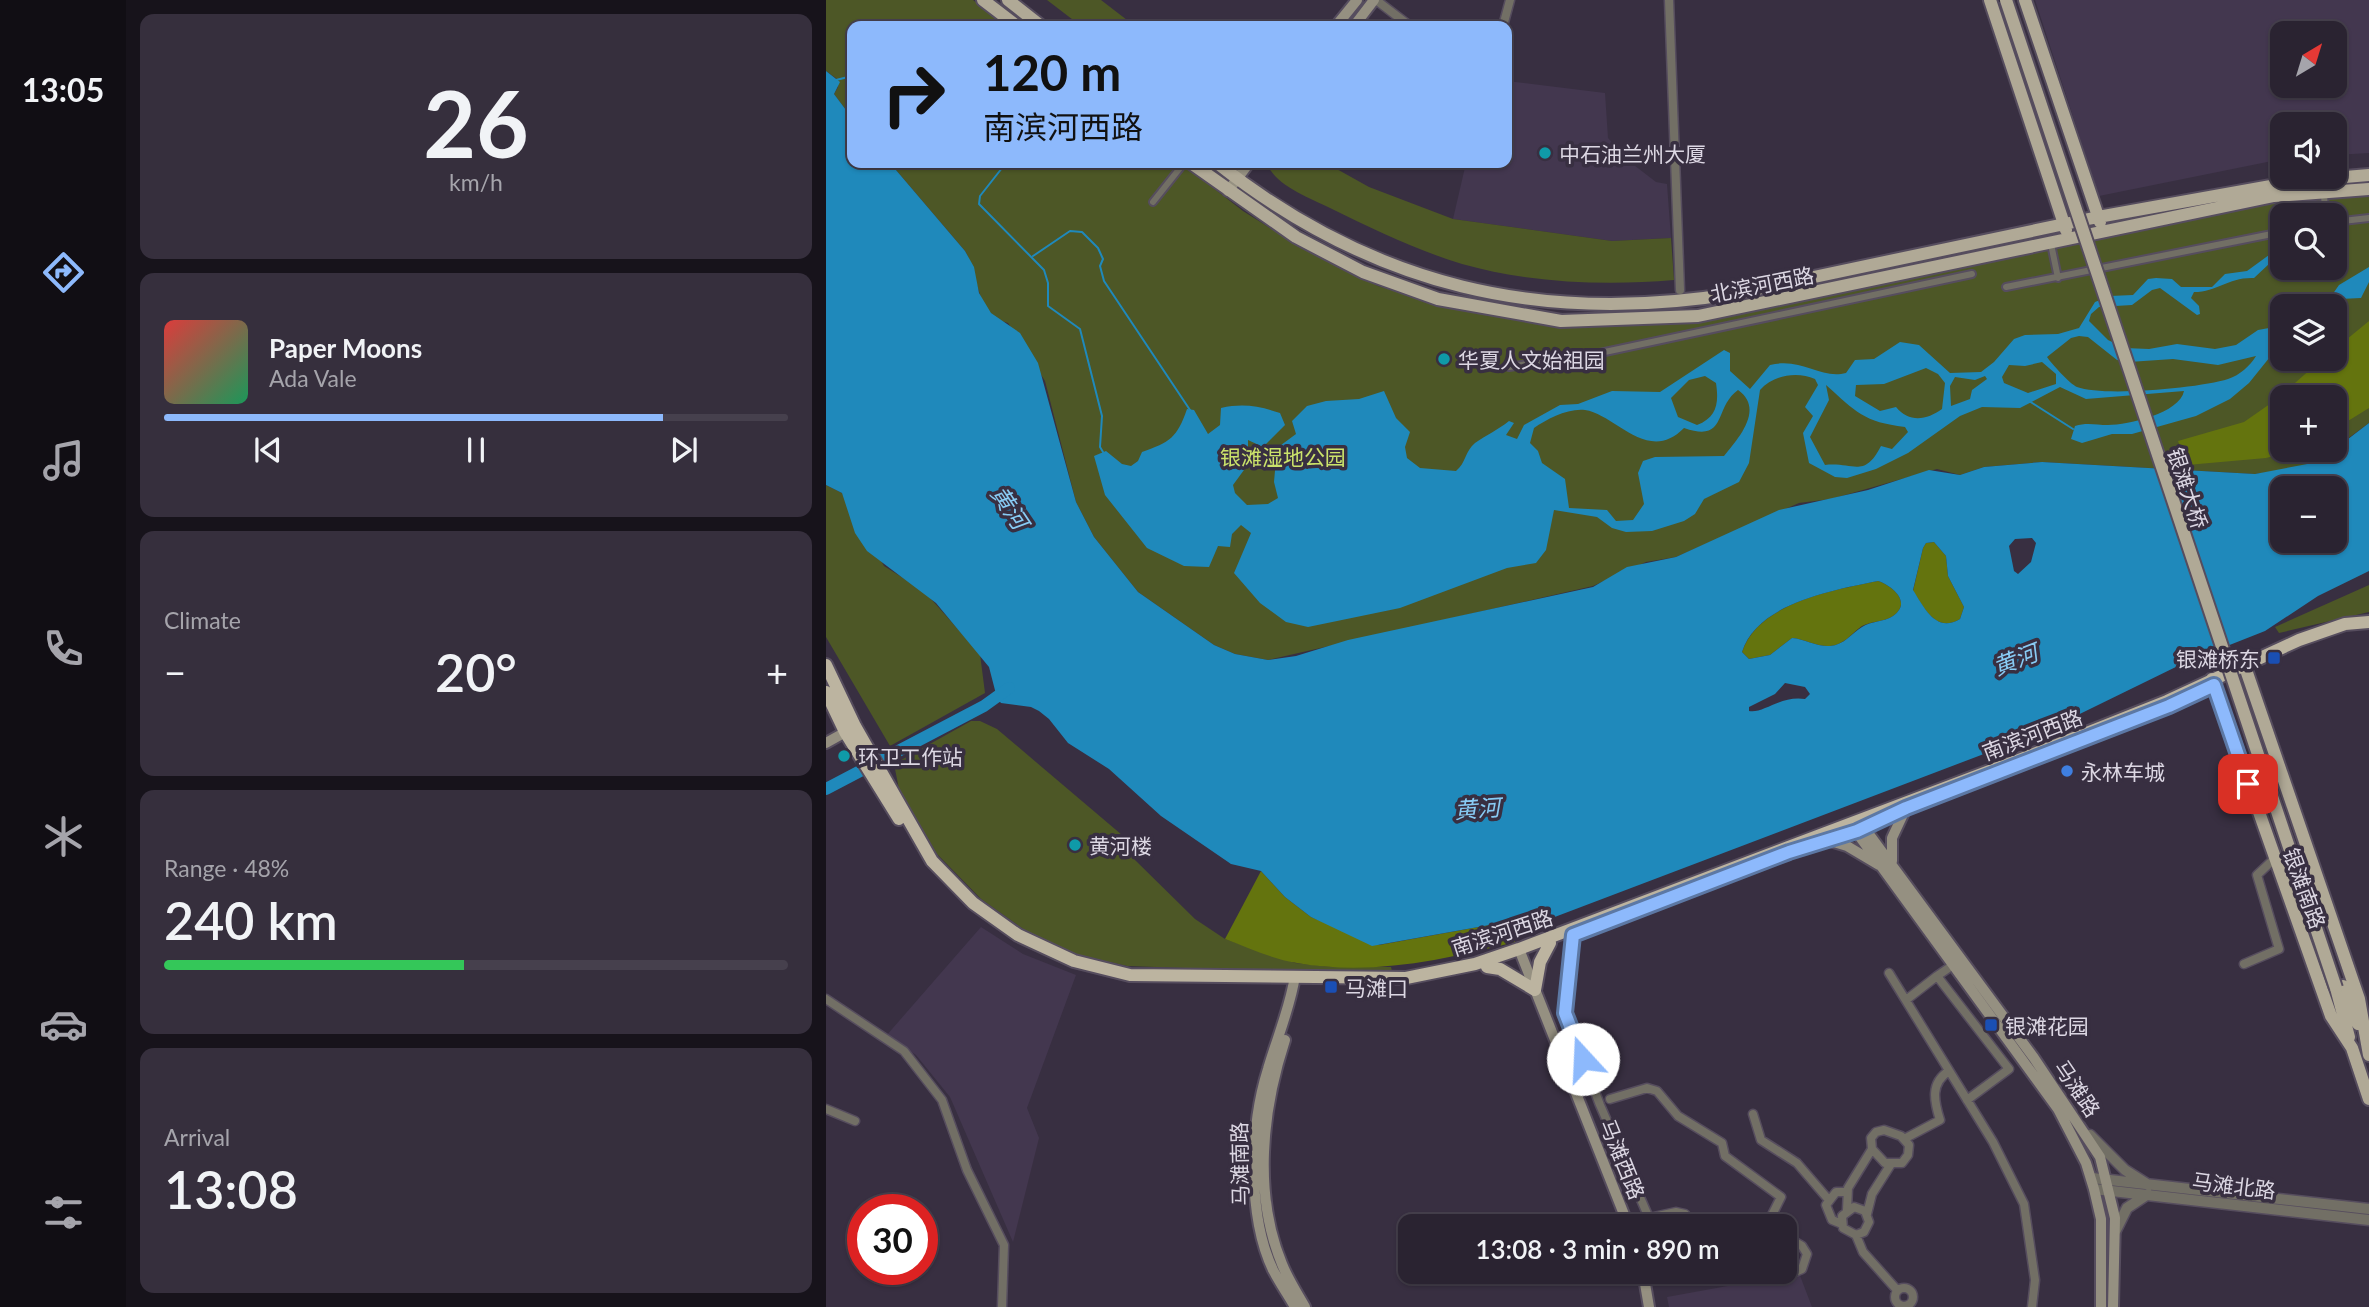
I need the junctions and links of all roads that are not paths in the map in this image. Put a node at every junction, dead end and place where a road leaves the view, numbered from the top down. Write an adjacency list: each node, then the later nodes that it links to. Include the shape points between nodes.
1 (983, 0): 11 (main road)
2 (1007, 0): 12 (main road)
3 (1357, 0): 13 (main road)
4 (1375, 0): 14 (main road); 15 (street)
5 (1510, 0): 16 (street)
6 (1669, 0): 38 (street)
7 (1990, 0): 30 (main road)
8 (2006, 0): 63 (main road, 银滩大桥, bridge)
9 (2013, 0): 63 (main road, 银滩大桥)
10 (2025, 0): 27 (main road)
11 (1010, 21)
12 (1034, 21)
13 (1340, 21)
14 (1358, 21)
15 (1403, 21)
16 (1504, 21)
17 (1180, 168): 25 (street)
18 (1198, 168): 21 (main road, 北滨河西路)
19 (1227, 168): 21 (main road); 24 (main road); 30 (main road, 北滨河西路, via 1305,225 1369,257 1461,288 1546,303 1678,303)
20 (2369, 175): 27 (main road, 北滨河西路, via 2298,181)
21 (1216, 182): 24 (main road, 北滨河西路)
22 (2369, 189): 23 (main road, 北滨河西路)
23 (2324, 190): 26 (street); 31 (main road, 北滨河西路)
24 (1228, 191): 34 (main road, 北滨河西路, via 1296,237 1363,272 1438,299 1561,321 1698,316)
25 (1153, 202)
26 (2325, 203)
27 (2098, 217): 30 (main road, 北滨河西路); 31 (main road)
28 (2369, 218): 29 (street)
29 (2347, 221)
30 (2064, 225): 33 (main road)
31 (2104, 232): 33 (main road, 北滨河西路)
32 (2270, 234): 36 (street)
33 (2069, 240): 34 (main road, 北滨河西路)
34 (2050, 244): 36 (street)
35 (1972, 274): 39 (street)
36 (2058, 278): 37 (street)
37 (2006, 287)
38 (1680, 290)
39 (1509, 368)
40 (2369, 622): 43 (highway, via 2345,624)
41 (2369, 629): 43 (highway, via 2301,646)
42 (826, 665): 47 (highway, 南滨河西路)
43 (2245, 667): 44 (highway); 68 (main road, 银滩南路, via 2359,999)
44 (2213, 682): 49 (highway, 南滨河西路, via 2144,716); 50 (highway, 南滨河西路); 52 (main road, 银滩南路)
45 (826, 692): 47 (highway, 南滨河西路)
46 (826, 705): 47 (street, 南滨河西路)
47 (850, 729): 48 (main road); 62 (highway, 南滨河西路, via 932,861 973,903 1017,935 1074,961 1130,975)
48 (826, 743)
49 (1906, 808): 50 (highway, 南滨河西路); 53 (main road, via 1892,838)
50 (1857, 825): 51 (highway, 南滨河西路); 53 (main road, 马滩路); 56 (highway, 南滨河西路)
51 (1827, 840): 53 (main road); 54 (highway, 南滨河西路)
52 (2274, 859): 57 (street, via 2257,875 2279,949); 67 (main road, 银滩南路, via 2331,1016)
53 (1888, 865): 58 (main road, 马滩路); 76 (main road, 马滩路)
54 (1573, 935): 55 (highway, 南滨河西路); 88 (street, via 1565,1013)
55 (1550, 943): 56 (highway, 南滨河西路); 64 (highway, via 1540,962)
56 (1520, 951): 59 (highway, 南滨河西路); 62 (highway, 南滨河西路, via 1405,978); 64 (main road, 马滩西路)
57 (2244, 964)
58 (1953, 965): 61 (street); 80 (main road, 马滩路, via 2058,1109)
59 (1487, 967): 62 (highway, 南滨河西路, via 1406,984); 64 (highway, via 1500,969)
60 (1889, 973): 66 (street)
61 (1937, 976): 66 (street); 72 (street, via 2009,1069)
62 (1298, 979): 102 (main road, 马滩南路, via 1263,1086 1254,1145 1260,1222 1272,1268); 103 (main road, 马滩南路, via 1273,1080 1264,1152 1269,1221 1282,1264)
63 (2340, 987): 67 (main road); 68 (main road)
64 (1535, 990): 87 (main road, 马滩西路)
65 (826, 999): 101 (street, via 904,1051 942,1100 967,1170 1004,1245)
66 (1906, 1000): 69 (street)
67 (2352, 1048): 71 (main road, 银滩南路)
68 (2368, 1049)
69 (1949, 1071): 72 (street); 77 (street, via 1934,1093 1940,1120)
70 (1610, 1099): 91 (street, via 1647,1088 1657,1091 1678,1116 1723,1143 1725,1156 1781,1197)
71 (2369, 1099)
72 (1967, 1100): 105 (street, via 2024,1204 2035,1280)
73 (826, 1109): 75 (street)
74 (1753, 1114): 84 (street, via 1761,1140 1797,1163)
75 (855, 1121)
76 (2082, 1126): 81 (main road, 马滩路, via 2100,1157); 82 (street)
77 (1904, 1139): 78 (street, via 1890,1130 1880,1130 1871,1138); 79 (street, via 1908,1155 1902,1163)
78 (1872, 1149): 79 (street, via 1880,1160); 83 (street)
79 (1891, 1164): 92 (street, via 1872,1194)
80 (2093, 1184): 81 (street, 马滩北路); 106 (main road, 马滩路, via 2101,1219)
81 (2106, 1185): 82 (street, 马滩北路); 95 (main road, 马滩路)
82 (2150, 1190): 85 (street, 马滩北路); 93 (street, 马滩北路); 95 (street, via 2127,1208)
83 (1847, 1192): 84 (street, via 1836,1192); 86 (street)
84 (1828, 1199): 94 (street, via 1828,1216)
85 (2369, 1209)
86 (1847, 1210): 92 (street, via 1858,1208); 94 (street)
87 (1624, 1214)
88 (1647, 1214)
89 (1667, 1214): 90 (street)
90 (1685, 1214)
91 (1772, 1214)
92 (1867, 1214): 96 (street, via 1868,1226)
93 (2369, 1220)
94 (1842, 1224): 96 (street)
95 (2116, 1231): 107 (main road, 马滩路)
96 (1856, 1235): 100 (street, via 1863,1252)
97 (1797, 1242): 98 (street, via 1807,1254)
98 (1797, 1271)
99 (1645, 1284): 104 (main road)
100 (1897, 1290)
101 (1003, 1307)
102 (1295, 1307)
103 (1305, 1307)
104 (1649, 1307)
105 (2032, 1307)
106 (2101, 1307)
107 (2113, 1307)

